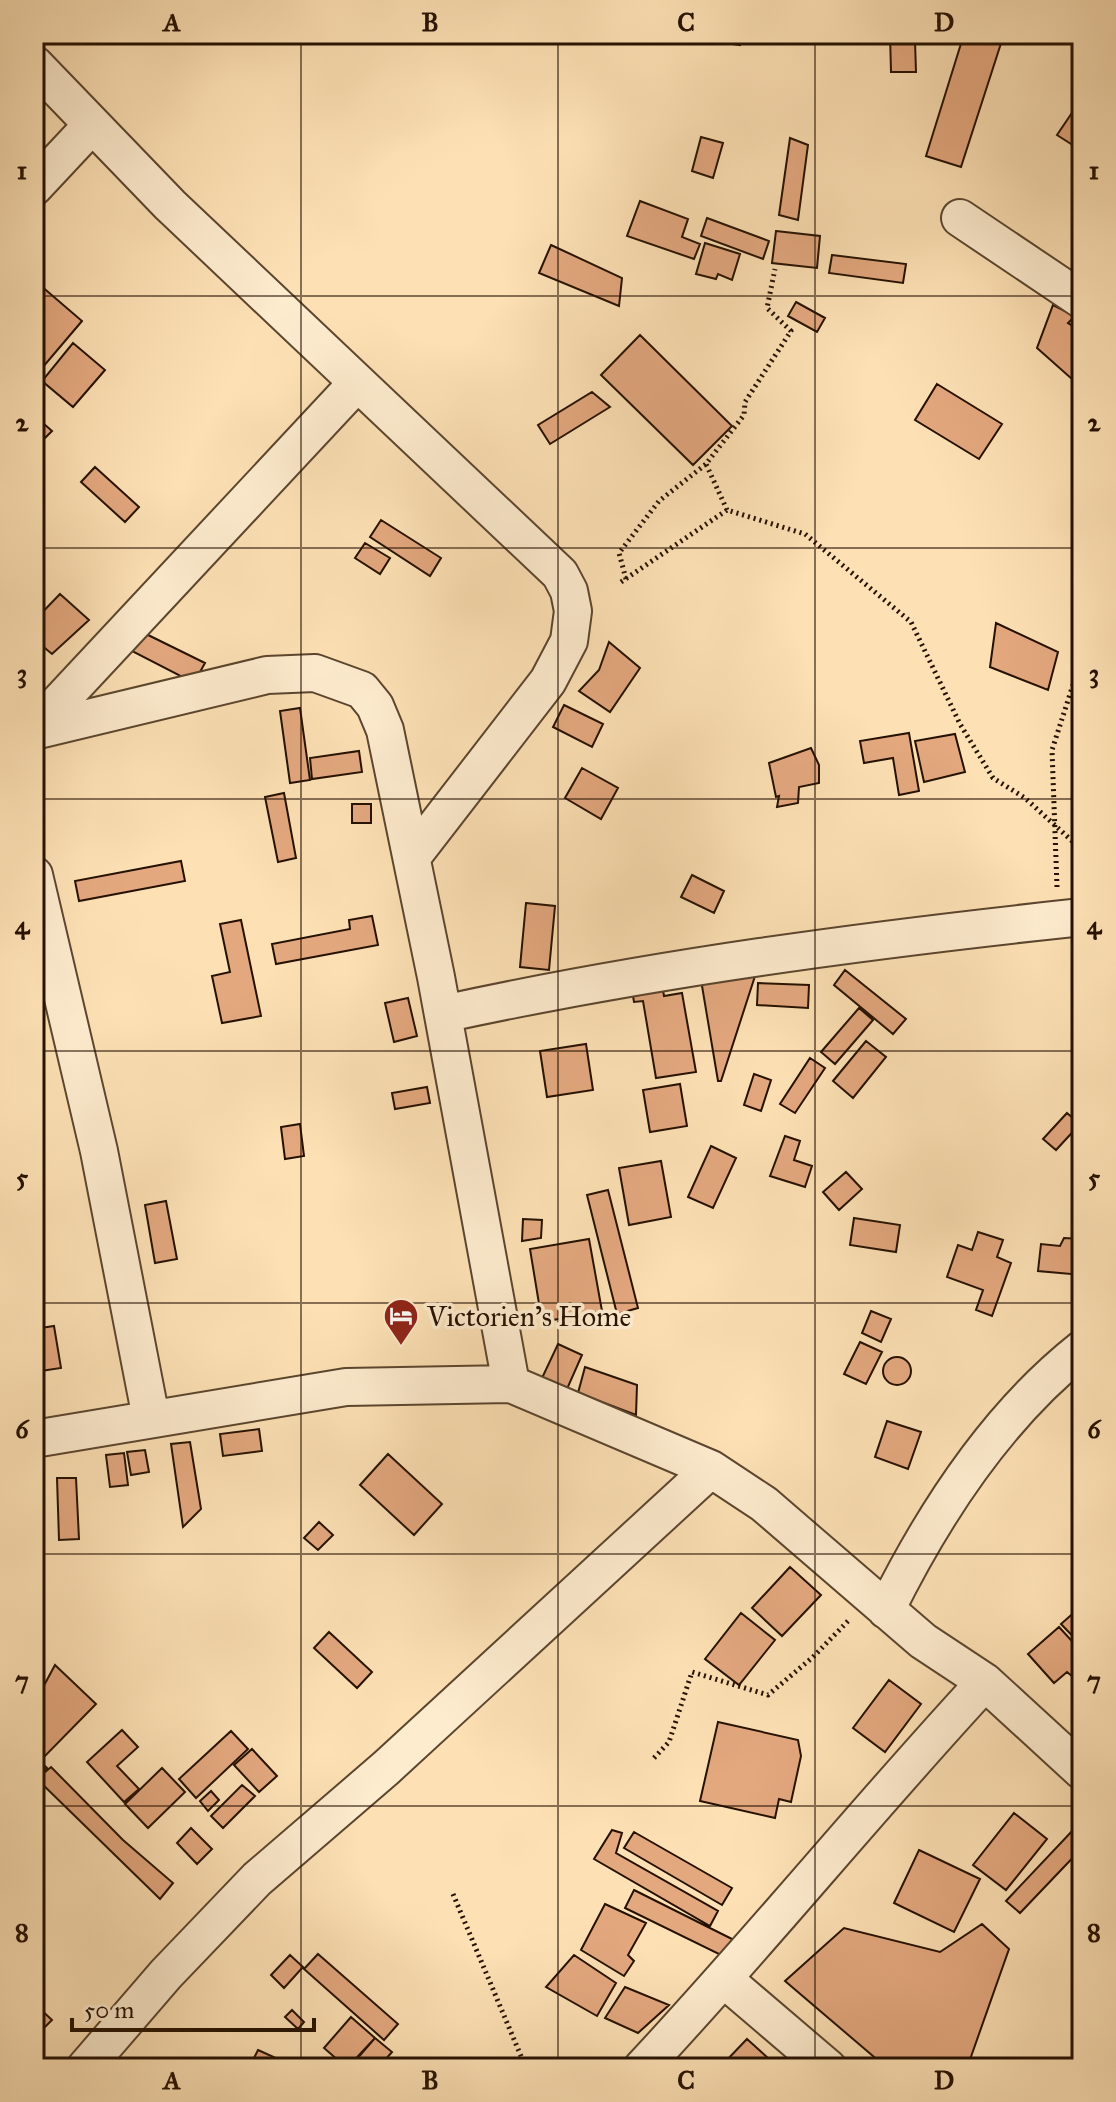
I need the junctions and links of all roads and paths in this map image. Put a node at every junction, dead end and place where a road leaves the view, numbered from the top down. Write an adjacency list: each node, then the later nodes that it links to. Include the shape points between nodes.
1 (34, 64): 2 (street)
2 (92, 125): 3 (street); 7 (street)
3 (34, 187)
4 (960, 218): 6 (street)
5 (775, 269): 8 (path, via 767,308 791,331 745,402 744,415)
6 (1082, 300)
7 (357, 383): 11 (street); 14 (street, via 560,574 573,611 569,641 548,681)
8 (706, 464): 9 (path); 9 (path, via 659,501 619,553 624,581)
9 (727, 510): 12 (path, via 805,534 911,622 960,724 993,778)
10 (1082, 657): 12 (path, via 1052,750)
11 (34, 730): 14 (street, via 267,675 315,673 340,679 362,690 385,730)
12 (1055, 825): 13 (path); 16 (path, via 1057,891)
13 (1082, 850)
14 (412, 857): 18 (street)
15 (34, 875): 21 (street, via 99,1151)
16 (1046, 892)
17 (1082, 917): 18 (street, via 843,943)
18 (443, 1014): 20 (street)
19 (1082, 1349): 24 (street, via 1026,1401 942,1507)
20 (511, 1384): 21 (street, via 346,1387); 23 (street)
21 (151, 1418): 22 (street)
22 (34, 1439)
23 (711, 1469): 24 (street, via 764,1504); 30 (street, via 386,1768 257,1879)
24 (886, 1610): 25 (street); 26 (path, via 865,1629 848,1619 768,1695 692,1672 669,1742)
25 (985, 1682): 27 (street); 29 (street, via 885,1790)
26 (654, 1758)
27 (1081, 1768)
28 (453, 1894): 31 (path)
29 (725, 1980): 32 (street); 33 (street)
30 (85, 2068)
31 (526, 2068)
32 (642, 2068)
33 (828, 2068)

